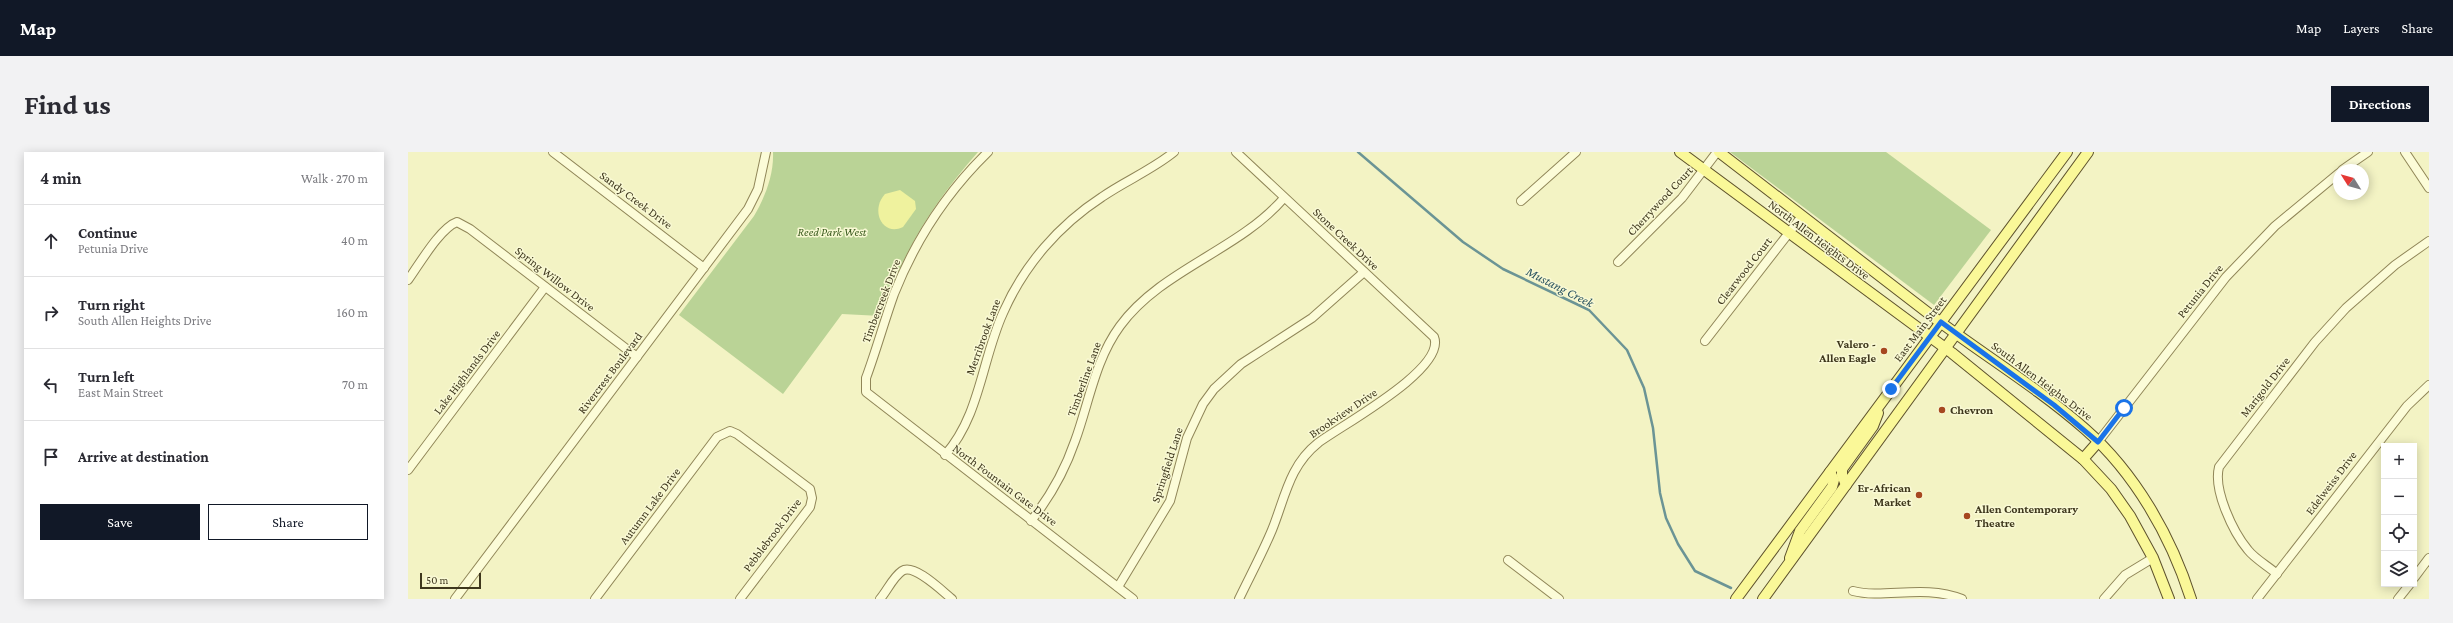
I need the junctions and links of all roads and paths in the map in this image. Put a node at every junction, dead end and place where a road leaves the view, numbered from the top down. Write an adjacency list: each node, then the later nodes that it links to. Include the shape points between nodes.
1 (553, 152): 24 (street, Sandy Creek Drive)
2 (766, 152): 24 (street, Rivercrest Boulevard, via 758,189 748,209)
3 (988, 152): 36 (street, Timbercreek Drive, via 961,180 939,209 916,248 894,294)
4 (1174, 152): 40 (street, Merribrook Lane, via 1087,207 1058,231 1034,259 1018,282 1002,313 969,415 958,439)
5 (1236, 152): 18 (street, Stone Creek Drive)
6 (1576, 152): 19 (street)
7 (1680, 152): 15 (main road, North Allen Heights Drive)
8 (1718, 152): 15 (street, Cherrywood Court); 20 (main road, North Allen Heights Drive)
9 (2088, 152): 14 (main road)
10 (2368, 152): 13 (street)
11 (2405, 152): 17 (street)
12 (2065, 155): 14 (main road); 28 (main road, East Main Street)
13 (2351, 164)
14 (2076, 168): 29 (main road)
15 (1704, 171): 21 (main road, North Allen Heights Drive); 23 (street, Cherrywood Court, via 1666,215)
16 (2333, 178): 39 (street, Petunia Drive, via 2275,226 2226,278)
17 (2429, 188)
18 (1284, 198): 25 (street, Stone Creek Drive); 45 (street, Timberline Lane, via 1273,211 1240,238 1157,289 1132,311 1120,326 1102,357 1075,442 1056,484 1047,501)
19 (1521, 201)
20 (1802, 216): 21 (street, Clearwood Court); 28 (main road, North Allen Heights Drive)
21 (1788, 234): 30 (main road, North Allen Heights Drive); 31 (street, Clearwood Court)
22 (2429, 241): 50 (street, Marigold Drive, via 2395,265 2346,308 2315,342 2219,467 2217,475 2220,493 2236,534 2249,551)
23 (1618, 262)
24 (704, 268): 34 (street, Rivercrest Boulevard)
25 (1364, 272): 32 (street, Stone Creek Drive, via 1434,337); 52 (street, Springfield Lane, via 1312,318 1241,364 1214,389 1197,415 1187,438 1170,501)
26 (408, 280): 27 (street, Spring Willow Drive, via 440,236 457,222 470,229)
27 (545, 287): 34 (street, Spring Willow Drive); 42 (street, Lake Highlands Drive)
28 (1941, 322): 29 (main road, North Allen Heights Drive); 30 (main road, East Main Street)
29 (1955, 332): 33 (main road); 39 (main road, South Allen Heights Drive, via 2054,405)
30 (1931, 337): 33 (main road, North Allen Heights Drive); 37 (main road, East Main Street)
31 (1705, 341)
32 (1436, 346): 61 (street, Brookview Drive, via 1433,355 1404,384 1382,402 1320,442 1299,462 1287,485 1264,548)
33 (1944, 348): 41 (main road, via 2013,400); 44 (main road)
34 (637, 357): 55 (street, Rivercrest Boulevard)
35 (2429, 385): 50 (street, Edelweiss Drive, via 2407,406)
36 (865, 388): 40 (street, North Fountain Gate Drive, via 869,396)
37 (1879, 405): 43 (main road, East Main Street); 44 (main road, via 1873,426 1842,469)
38 (727, 432): 56 (street, Autumn Lake Drive, via 717,437); 57 (street, Pebblebrook Drive, via 737,434 804,484 810,489 812,498 810,507)
39 (2098, 442): 41 (main road); 68 (main road, South Allen Heights Drive, via 2132,483 2153,514 2174,554)
40 (945, 455): 45 (street, North Fountain Gate Drive)
41 (2083, 459): 46 (main road, via 2126,511)
42 (408, 470)
43 (1830, 472): 49 (main road, via 1834,480 1832,487 1800,531 1793,546); 63 (main road, East Main Street)
44 (1846, 485): 49 (main road)
45 (1031, 521): 52 (street, North Fountain Gate Drive)
46 (2153, 558): 66 (street, via 2125,575); 67 (main road)
47 (2429, 558): 51 (street)
48 (1508, 560): 62 (street)
49 (1790, 562): 64 (main road)
50 (2277, 574): 69 (street, Edelweiss Drive)
51 (2417, 574)
52 (1118, 587): 60 (street, North Fountain Gate Drive)
53 (2408, 587): 70 (street)
54 (1853, 591): 65 (street, via 1874,598 1933,592)
55 (455, 599)
56 (595, 599)
57 (740, 599)
58 (880, 599): 59 (street, via 900,573 908,569 917,572)
59 (952, 599)
60 (1133, 599)
61 (1239, 599)
62 (1559, 599)
63 (1736, 599)
64 (1763, 599)
65 (1962, 599)
66 (2104, 599)
67 (2169, 599)
68 (2191, 599)
69 (2257, 599)
70 (2398, 599)

